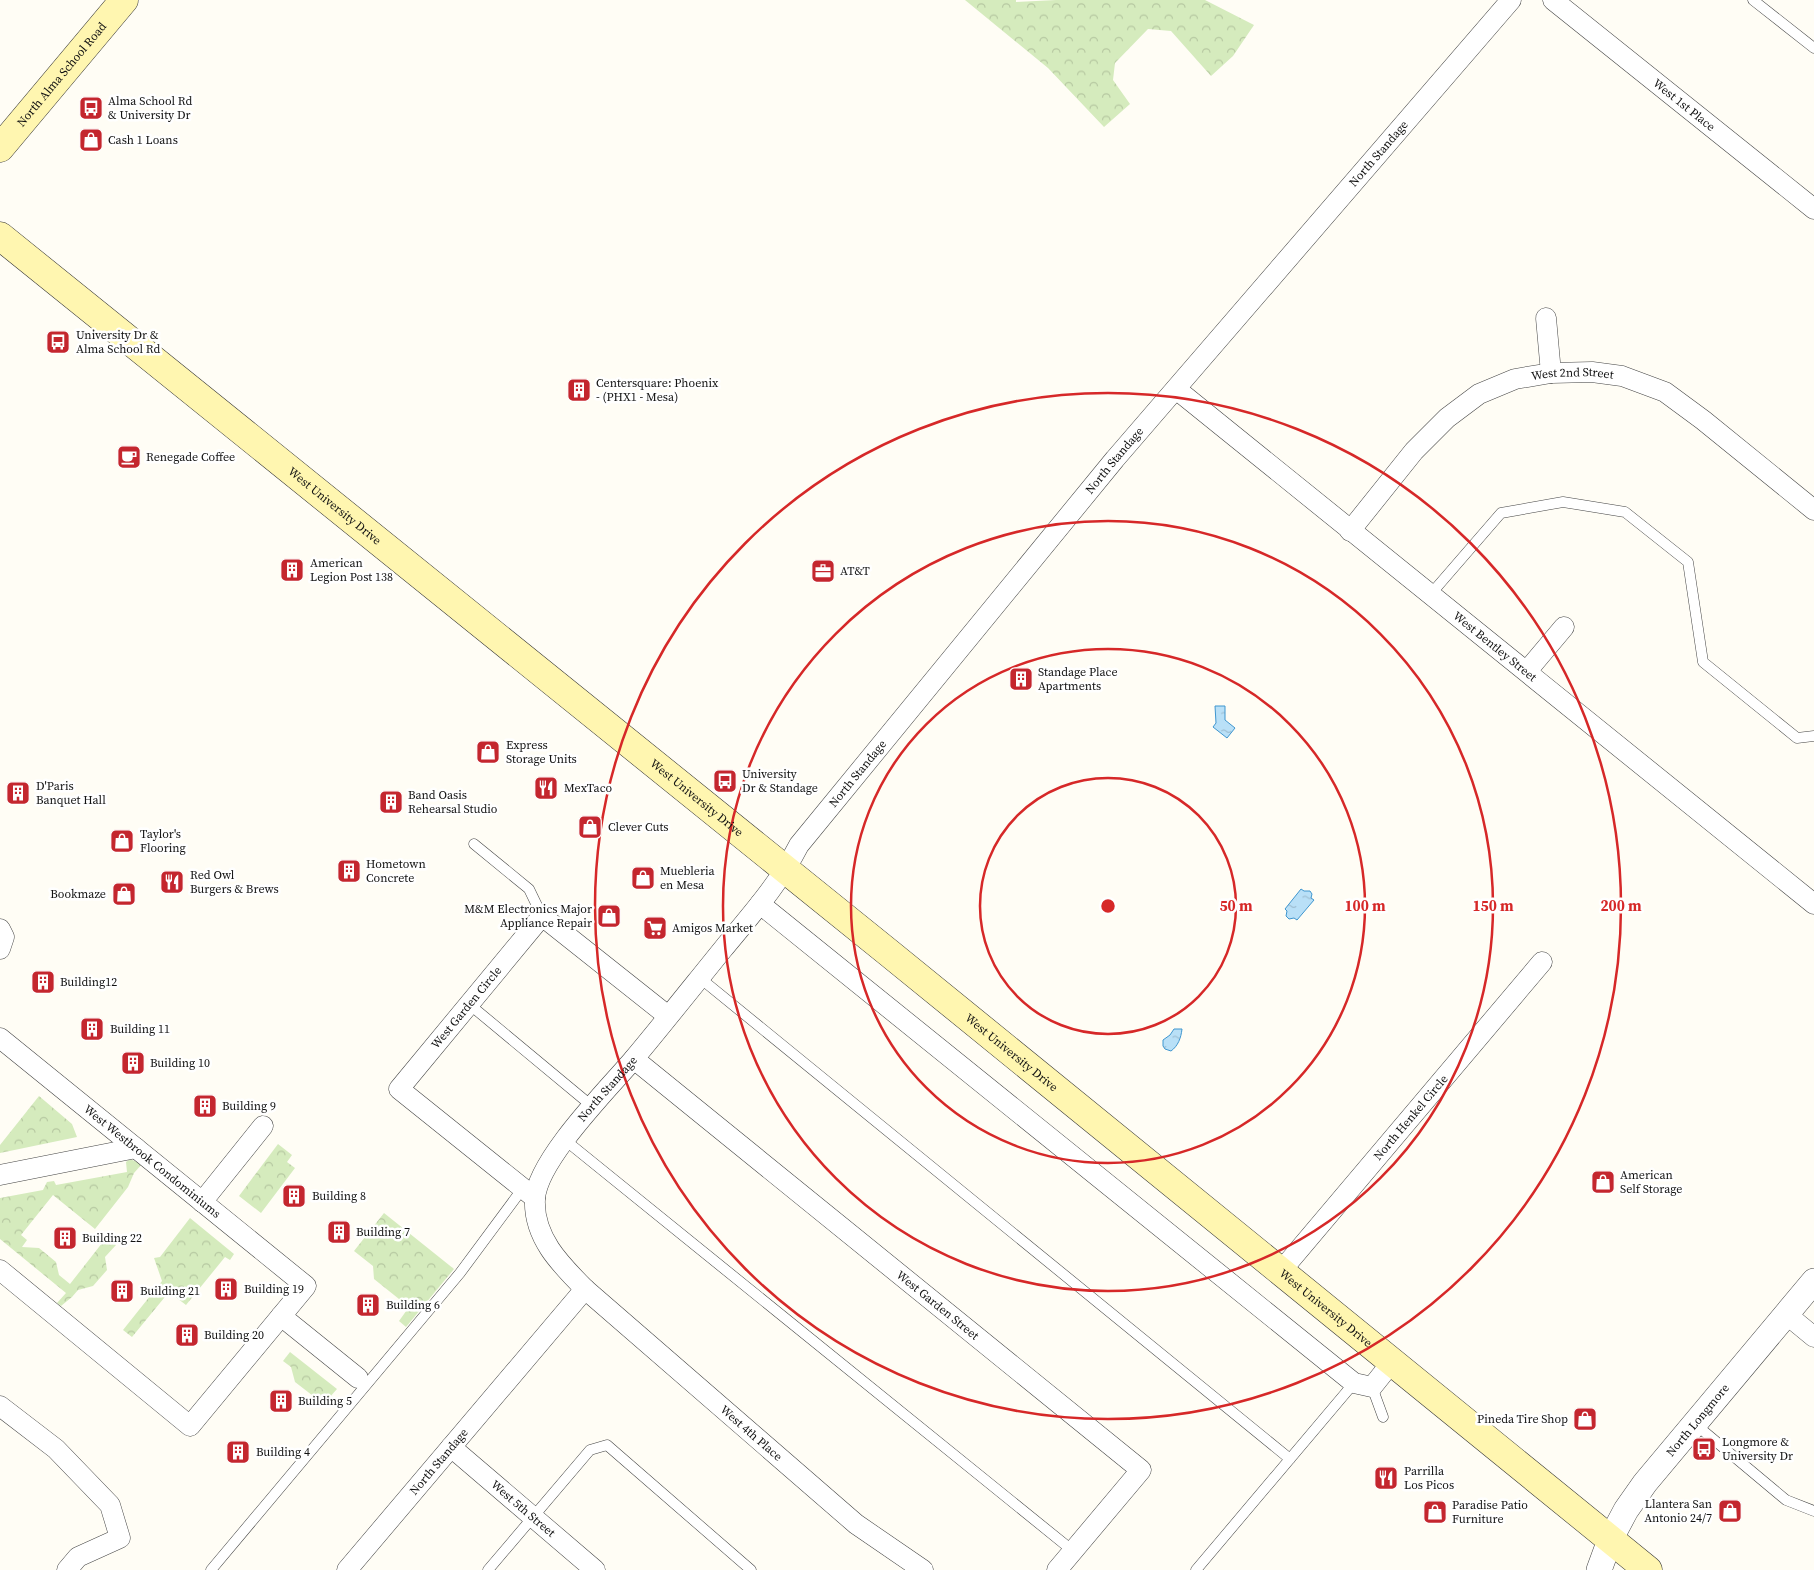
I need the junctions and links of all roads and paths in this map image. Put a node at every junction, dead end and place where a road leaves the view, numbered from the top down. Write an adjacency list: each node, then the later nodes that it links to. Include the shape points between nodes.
1 (124, 0): 6 (main road, North Alma School Road)
2 (1511, 0): 11 (street, North Standage)
3 (1553, 0): 7 (street, West 1st Place)
4 (1754, 0): 5 (lane)
5 (1814, 48)
6 (0, 148)
7 (1814, 209)
8 (0, 236): 19 (main road, West University Drive)
9 (1546, 318): 10 (street)
10 (1551, 374): 12 (street, West 2nd Street, via 1592,372 1622,376 1665,392); 13 (street, West 2nd Street, via 1515,378 1479,394 1447,418 1414,451)
11 (1176, 389): 13 (street, West Bentley Street); 19 (street, North Standage, via 1084,496 799,845)
12 (1814, 510)
13 (1350, 531): 14 (street, West Bentley Street)
14 (1430, 595): 16 (street, West Bentley Street); 17 (lane, via 1501,513 1563,502 1625,512 1688,562 1703,662 1797,738)
15 (1564, 627): 16 (street)
16 (1527, 671): 20 (street, West Bentley Street)
17 (1814, 736)
18 (474, 844): 22 (lane, via 529,889)
19 (786, 870): 21 (street, North Standage); 39 (main road, West University Drive)
20 (1811, 897)
21 (760, 904): 26 (street, North Standage); 47 (street)
22 (542, 916): 27 (street, West Garden Circle); 28 (street)
23 (0, 929): 24 (street, via 4,936)
24 (0, 949)
25 (1542, 962): 39 (street, North Henkel Circle)
26 (700, 978): 28 (street, North Standage); 52 (lane)
27 (469, 1004): 31 (lane); 36 (street, West Garden Circle, via 399,1089)
28 (668, 1016): 30 (street, North Standage)
29 (0, 1038): 34 (street, West Westbrook Condominiums)
30 (634, 1059): 31 (street, North Standage); 56 (street, West Garden Street, via 1141,1470)
31 (593, 1106): 33 (street, North Standage)
32 (263, 1126): 37 (street)
33 (565, 1140): 36 (street, North Standage); 56 (lane)
34 (136, 1148): 35 (street); 37 (street, West Westbrook Condominiums)
35 (0, 1175)
36 (529, 1193): 41 (street, North Standage, via 543,1239 558,1263); 58 (lane)
37 (202, 1202): 43 (street, West Westbrook Condominiums, via 306,1286)
38 (0, 1270): 43 (street, via 190,1426)
39 (1281, 1272): 45 (main road, West University Drive)
40 (1814, 1281): 42 (street, North Longmore)
41 (585, 1289): 51 (street, North Standage); 63 (street, West 4th Place, via 856,1524)
42 (1786, 1314): 44 (street); 50 (street, North Longmore)
43 (281, 1316): 46 (street)
44 (1814, 1337)
45 (1392, 1362): 47 (street); 55 (main road, West University Drive)
46 (358, 1378)
47 (1363, 1385): 49 (lane); 52 (lane)
48 (0, 1406): 57 (street, via 56,1450 110,1505 120,1538 78,1557)
49 (1383, 1417)
50 (1695, 1424): 53 (lane, via 1786,1500); 55 (street, North Longmore, via 1630,1503)
51 (451, 1447): 54 (street, West 5th Street); 59 (street, North Standage)
52 (1290, 1459): 65 (lane)
53 (1814, 1511)
54 (534, 1517): 60 (lane); 61 (street, West 5th Street); 62 (lane, via 590,1450 607,1445)
55 (1610, 1540): 66 (street, North Longmore); 67 (main road, West University Drive)
56 (1073, 1551): 64 (street, West Garden Street)
57 (67, 1570)
58 (211, 1570)
59 (347, 1570)
60 (488, 1570)
61 (595, 1570)
62 (751, 1570)
63 (923, 1570)
64 (1057, 1570)
65 (1196, 1570)
66 (1599, 1570)
67 (1648, 1570)

